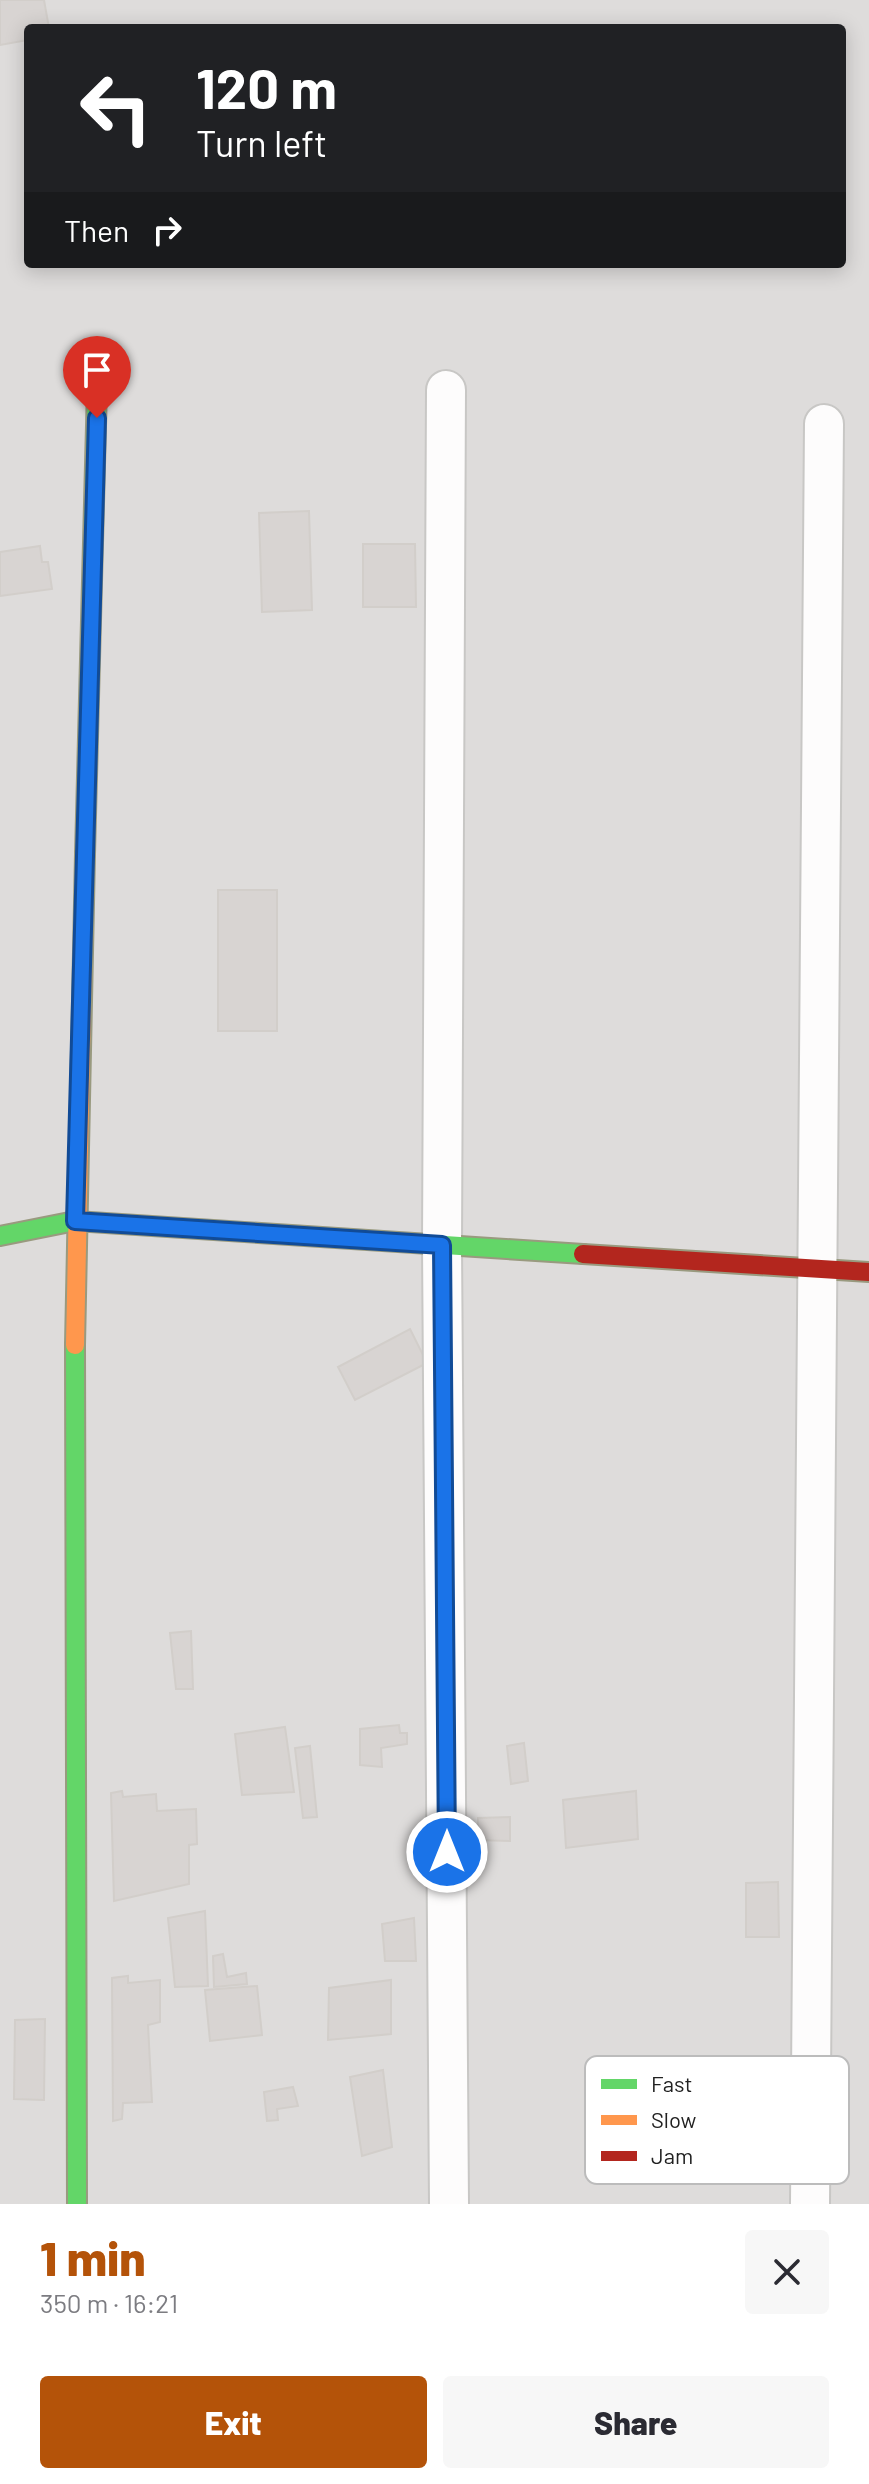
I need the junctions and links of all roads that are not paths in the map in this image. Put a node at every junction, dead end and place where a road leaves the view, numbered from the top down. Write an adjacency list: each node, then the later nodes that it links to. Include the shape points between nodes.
1 (97, 387): 4 (street)
2 (446, 390): 6 (street)
3 (824, 424): 7 (street)
4 (75, 1221): 5 (street); 6 (street); 11 (street)
5 (0, 1236)
6 (442, 1245): 7 (street); 12 (street)
7 (816, 1268): 8 (street); 9 (street)
8 (869, 1272)
9 (811, 2056)
10 (810, 2184): 13 (street)
11 (77, 2204)
12 (449, 2204)
13 (810, 2204)

